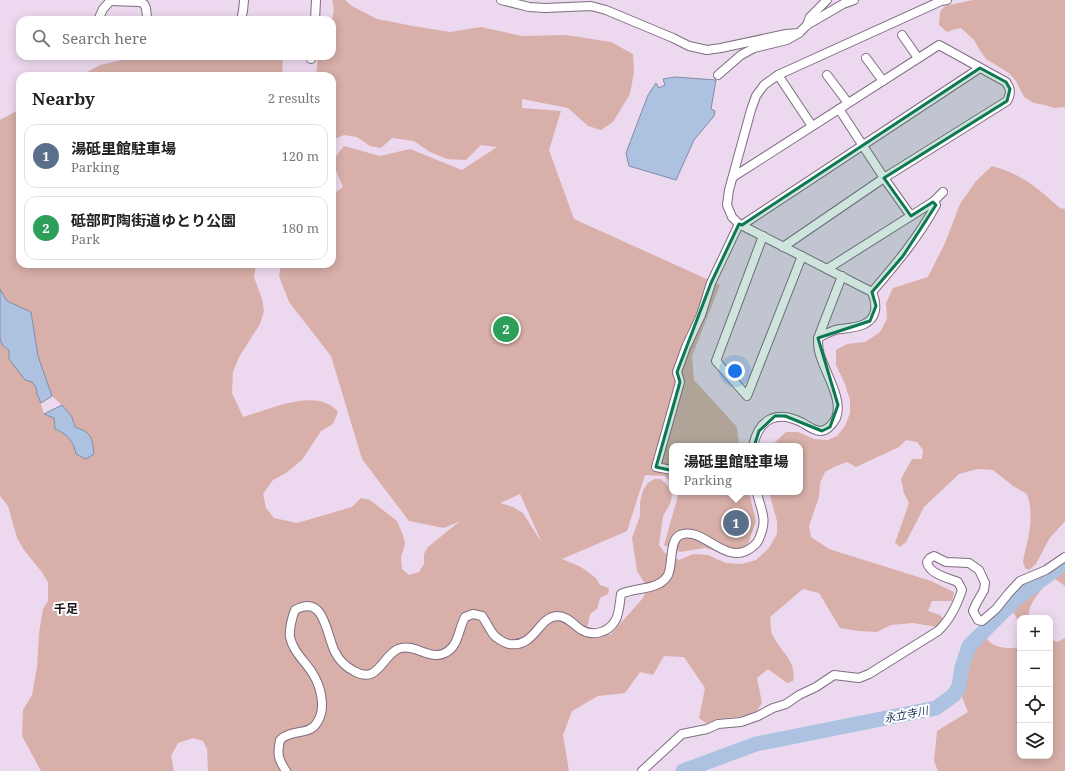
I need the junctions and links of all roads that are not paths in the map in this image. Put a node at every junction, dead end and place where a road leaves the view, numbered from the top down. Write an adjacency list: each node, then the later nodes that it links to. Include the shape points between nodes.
1 (244, 0): 11 (street)
2 (316, 0): 12 (street)
3 (501, 0): 8 (street, via 528,7 545,8)
4 (827, 0): 13 (street, via 810,18)
5 (854, 0): 13 (street)
6 (941, 0): 20 (street)
7 (111, 1): 9 (street); 10 (street, via 140,2 146,8)
8 (563, 3): 14 (street, via 606,10 689,46 707,50)
9 (100, 16)
10 (147, 16)
11 (242, 16)
12 (315, 16)
13 (807, 25): 14 (street)
14 (800, 33): 19 (street, via 787,40 754,48 741,55)
15 (902, 35): 17 (street)
16 (866, 58): 22 (street)
17 (918, 58): 18 (street, via 939,45); 22 (street)
18 (980, 68): 26 (street); 28 (street, via 1006,82 1010,88 1007,101)
19 (718, 75)
20 (778, 75): 25 (street); 27 (street, via 764,85 756,96)
21 (827, 75): 23 (street)
22 (883, 81): 23 (street)
23 (848, 103): 24 (street)
24 (839, 109): 25 (street); 26 (street)
25 (812, 126): 27 (street)
26 (863, 145): 28 (street); 32 (street)
27 (733, 177): 32 (street, via 727,205 732,217)
28 (884, 178): 31 (street); 34 (street)
29 (943, 192): 30 (street)
30 (933, 202): 31 (street); 38 (street, via 936,205 904,256)
31 (911, 216): 36 (street)
32 (741, 224): 33 (street); 41 (street, via 711,283 701,315 677,372 680,382 656,467)
33 (763, 236): 34 (street); 35 (street, via 716,361 747,396)
34 (784, 247): 35 (street)
35 (802, 256): 36 (street)
36 (827, 269): 37 (street)
37 (842, 276): 38 (street); 39 (street)
38 (872, 292): 39 (street, via 876,306 870,321)
39 (818, 338): 40 (street, via 819,350 838,405 836,417 830,427 822,431 785,416 775,416 759,431)
40 (754, 443)
41 (669, 469)
42 (758, 495): 44 (street, via 764,516 763,530 757,544 746,552 735,553 723,550 691,533 679,536 674,541 668,575 661,583 621,594 616,621 602,633 582,630 564,617 555,616 546,620 523,643 515,645 506,643 494,635 482,616 473,614 465,617 456,642 444,654 435,656 413,649 398,648 378,670 364,675 354,672 339,660 317,609 302,606 295,610 290,637 295,649 314,674 322,704 321,714 310,730 288,735 280,740 277,752)
43 (1065, 558): 45 (street, via 1046,570 1020,581 982,621 978,620 974,611 984,590 979,570 969,563 946,562 934,556 930,558 927,562 928,567 958,582 962,590 946,624 938,631 869,674 859,678 834,675 786,704 758,716 742,722 718,724 682,734)
44 (286, 771)
45 (642, 771)

